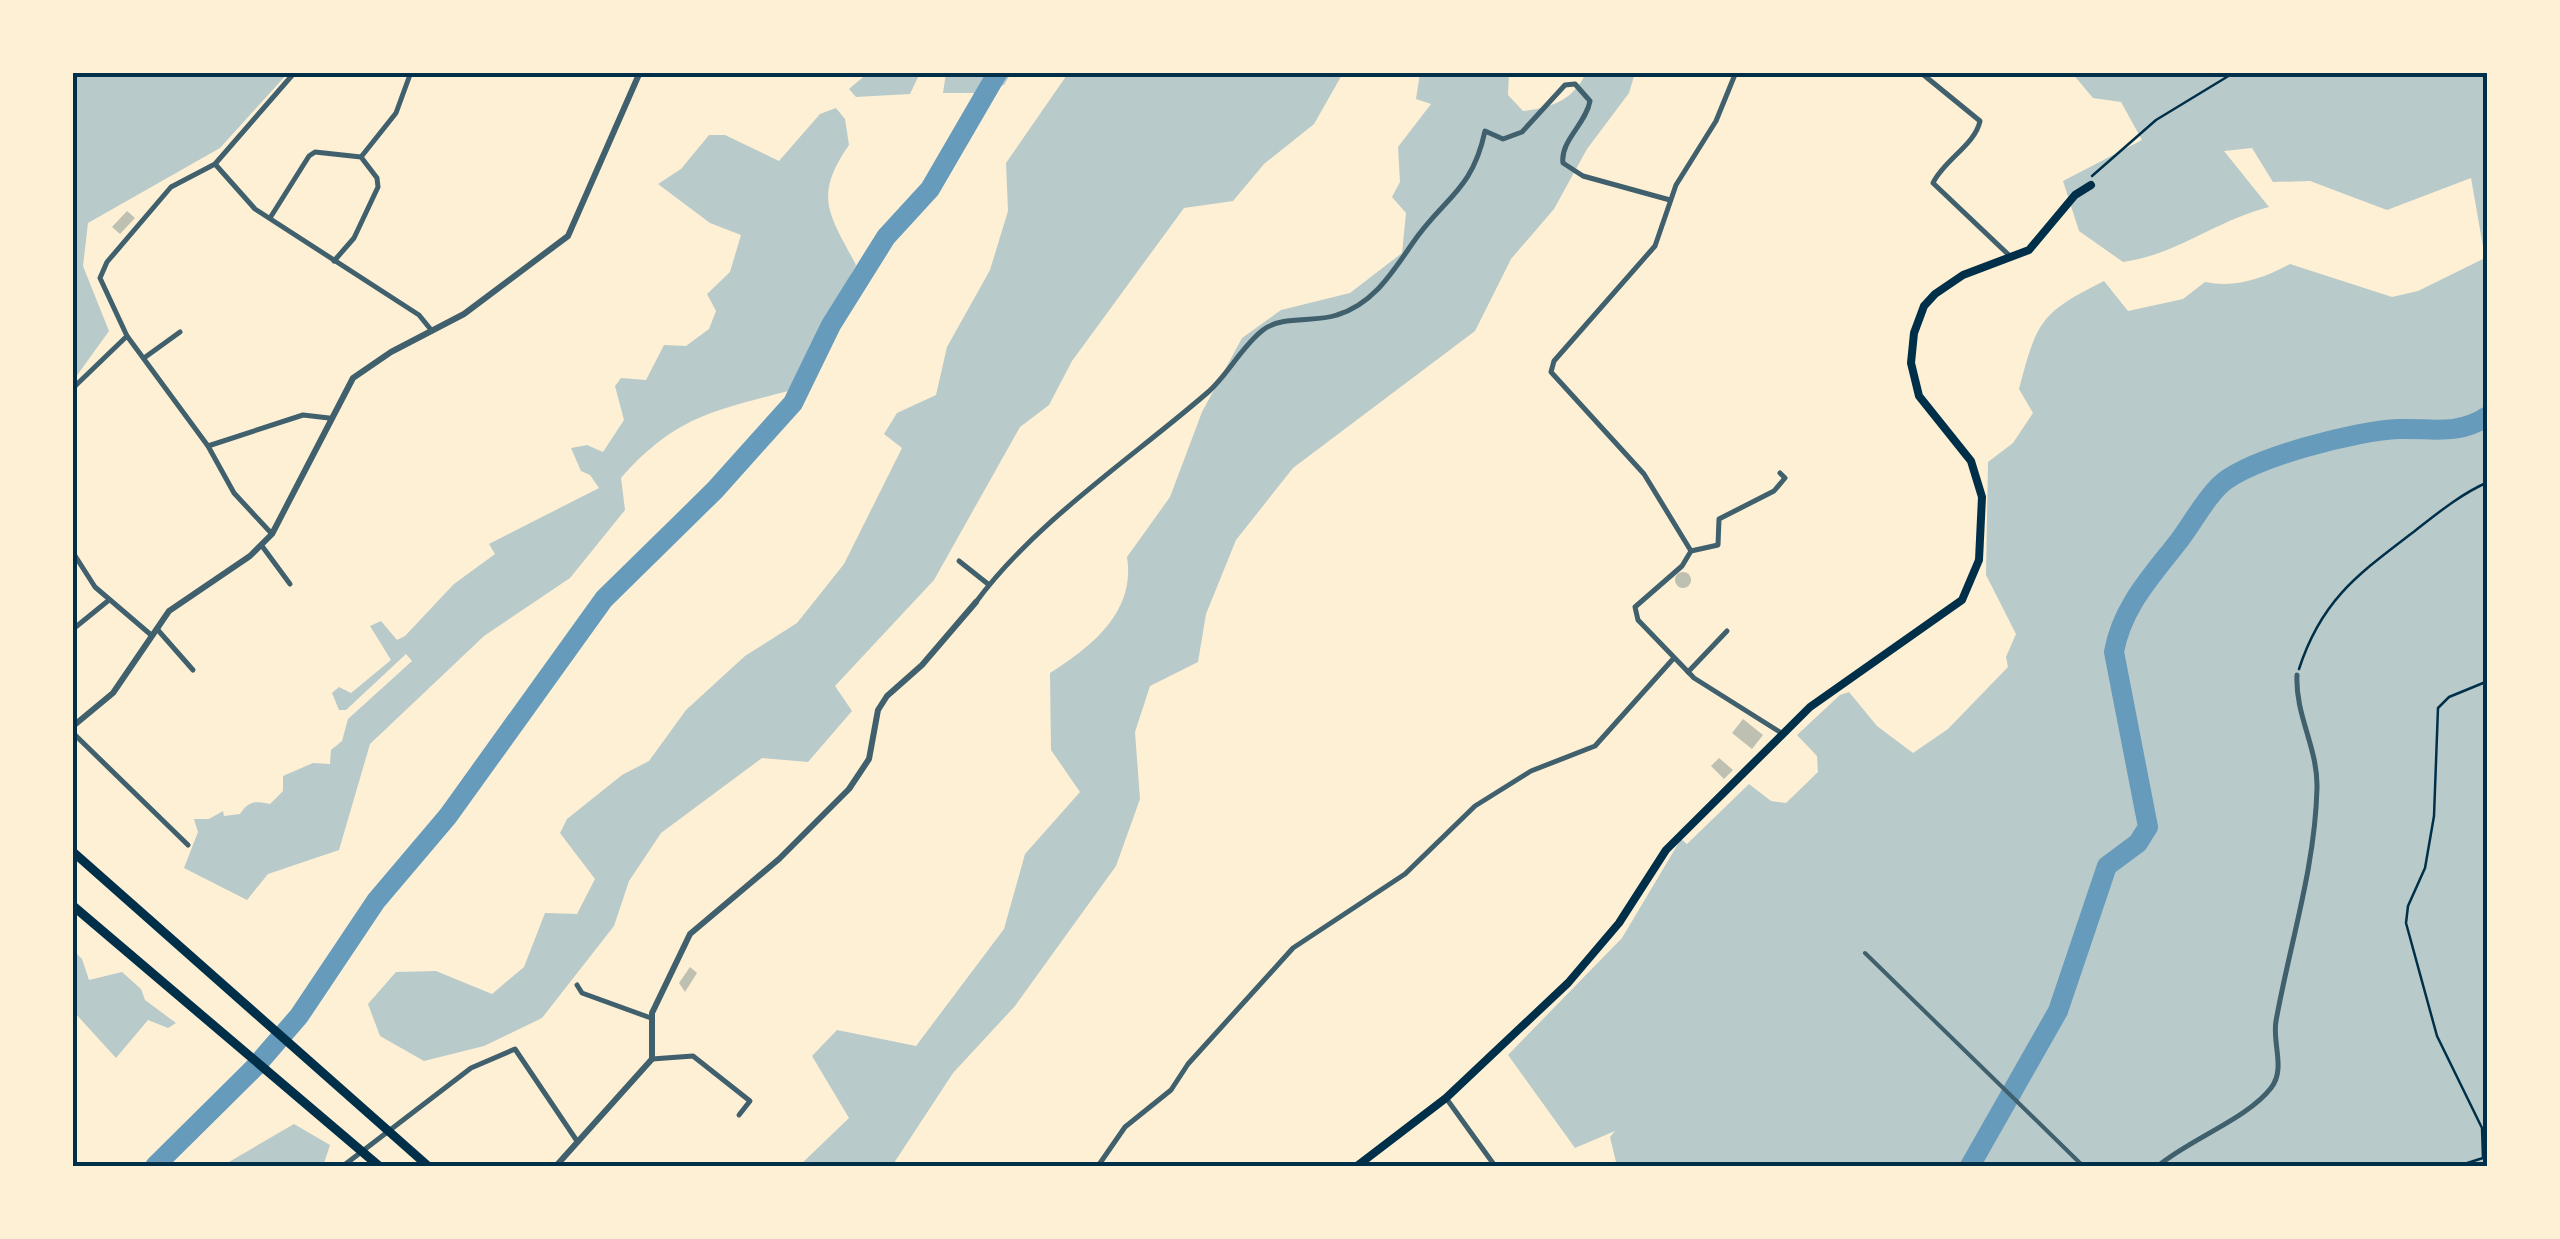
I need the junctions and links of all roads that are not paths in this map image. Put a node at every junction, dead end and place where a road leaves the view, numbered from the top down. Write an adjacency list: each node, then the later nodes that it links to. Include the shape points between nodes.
1 (294, 72): 7 (street)
2 (411, 72): 6 (street, via 396,113)
3 (640, 72): 13 (street, via 568,236)
4 (1736, 72): 9 (street)
5 (1920, 72): 11 (street, via 1980,121 1934,182)
6 (362, 156): 10 (street, via 308,156); 12 (street, via 378,187 354,238)
7 (215, 164): 10 (street); 15 (street, via 172,187 104,268 103,289)
8 (2086, 187): 11 (main road)
9 (1670, 200): 23 (street, via 1655,246 1550,372 1644,474); 27 (street, via 1562,164 1590,101 1575,84 1565,85 1522,132 1502,139 1484,131 1458,194 1413,242 1392,277 1338,315 1260,332 1218,384 1009,560)
10 (270, 218): 12 (street)
11 (2012, 260): 38 (main road, via 1963,275 1935,294 1911,348 1919,396 1978,479 1974,578 1942,618 1840,684)
12 (334, 261): 13 (street)
13 (432, 331): 18 (street, via 352,378)
14 (180, 332): 16 (street)
15 (126, 336): 16 (street); 17 (street)
16 (144, 358): 19 (street)
17 (72, 389)
18 (329, 418): 19 (street, via 303,415); 21 (street, via 312,464)
19 (208, 446): 21 (street, via 234,493)
20 (1780, 473): 23 (street, via 1785,478 1774,491 1720,519 1718,544)
21 (272, 534): 22 (street)
22 (262, 546): 26 (street); 31 (street, via 179,603)
23 (1691, 551): 33 (street, via 1634,608)
24 (72, 552): 28 (street)
25 (959, 561): 27 (street)
26 (290, 584)
27 (988, 585): 29 (street)
28 (109, 600): 30 (street); 31 (street)
29 (976, 602): 44 (street, via 878,710 869,759 850,790 690,934)
30 (72, 630)
31 (153, 630): 34 (street); 37 (street, via 112,694)
32 (1727, 630): 35 (street)
33 (1673, 658): 35 (street); 53 (street, via 1595,746 1530,770 1475,806 1405,874 1293,948 1171,1090 1125,1127)
34 (192, 670)
35 (1688, 672): 38 (street)
36 (2297, 676): 57 (street, via 2317,786 2304,908 2275,1024 2278,1074 2259,1101)
37 (72, 730): 39 (street)
38 (1782, 734): 46 (main road, via 1666,850 1619,924 1568,983)
39 (188, 845)
40 (72, 851): 51 (highway)
41 (72, 905): 50 (highway)
42 (1865, 953): 56 (street)
43 (577, 985): 44 (street, via 582,993)
44 (651, 1018): 45 (street)
45 (652, 1060): 47 (street, via 693,1056 750,1101); 48 (street)
46 (1446, 1098): 54 (main road); 55 (street)
47 (739, 1115)
48 (577, 1140): 49 (street, via 515,1049 471,1068); 52 (street)
49 (347, 1164)
50 (379, 1166)
51 (428, 1166)
52 (556, 1166)
53 (1098, 1166)
54 (1357, 1166)
55 (1495, 1166)
56 (2083, 1166)
57 (2158, 1166)

